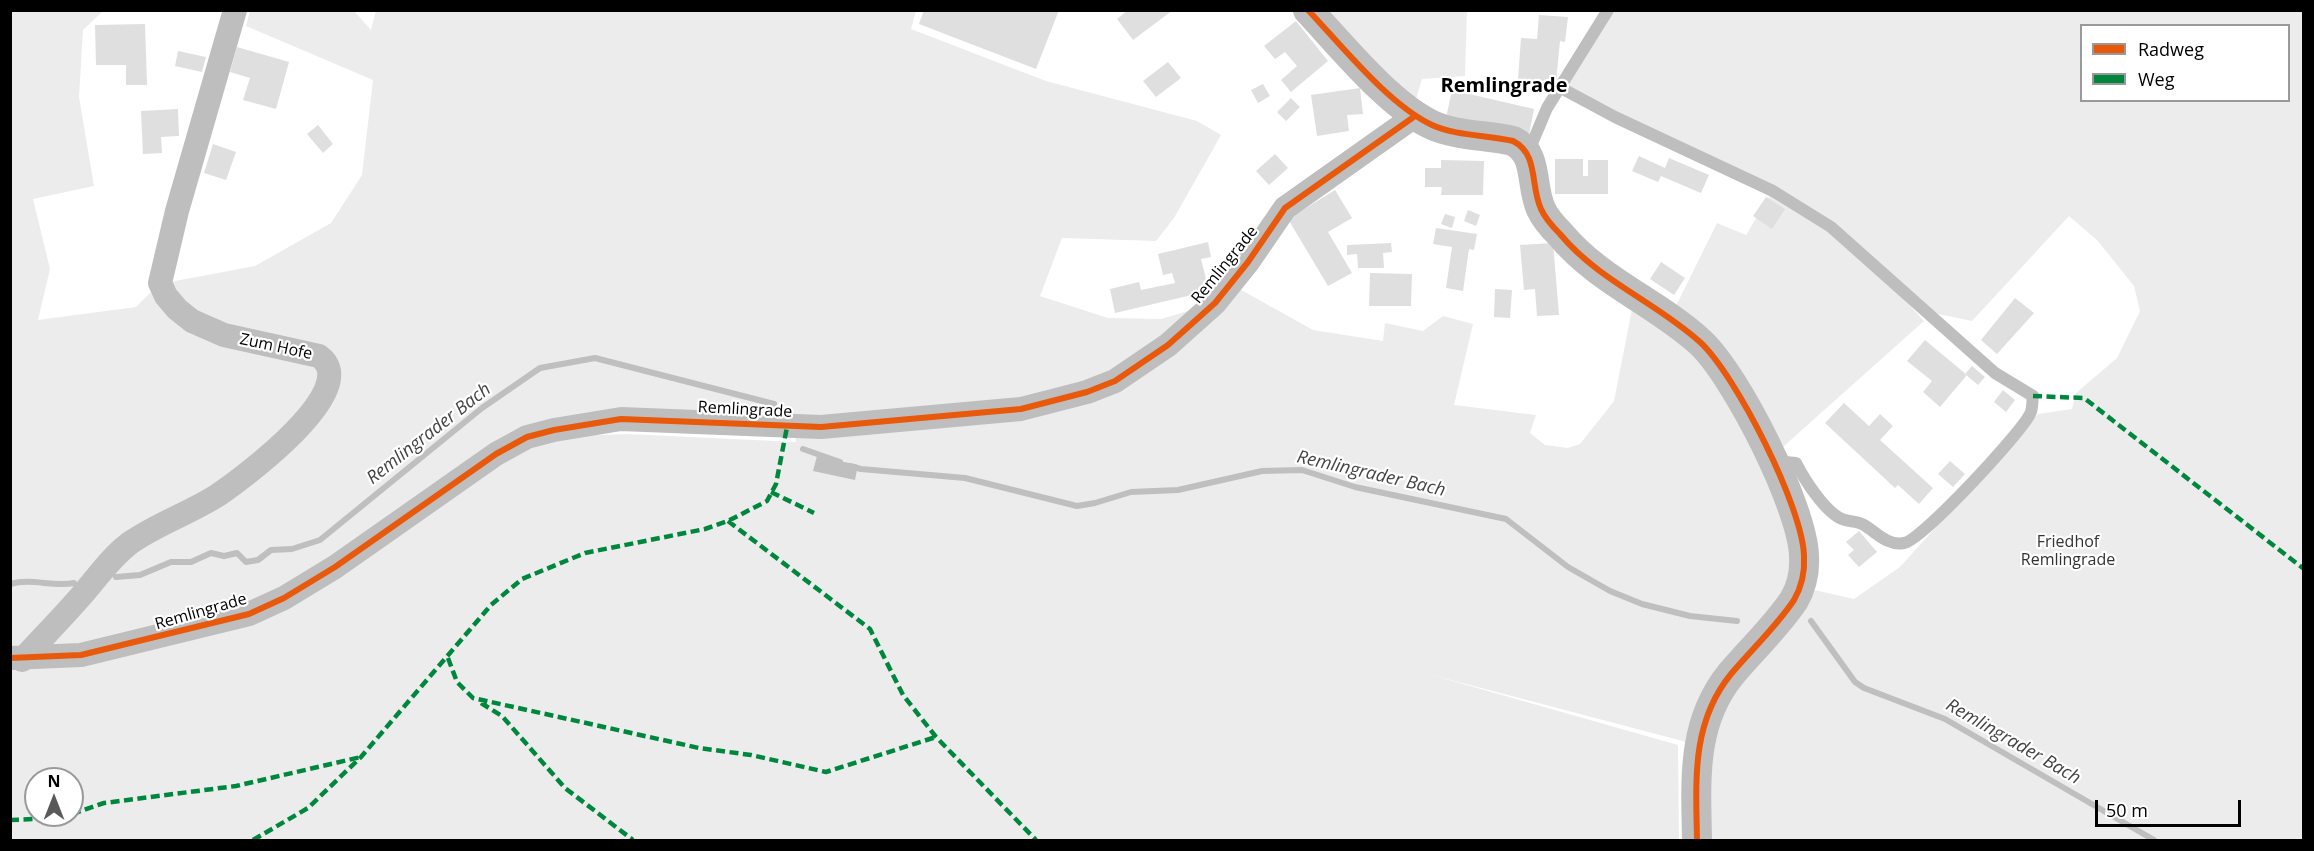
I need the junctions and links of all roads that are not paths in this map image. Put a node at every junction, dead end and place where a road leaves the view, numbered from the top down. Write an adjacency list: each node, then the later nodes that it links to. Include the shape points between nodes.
1 (235, 10): 8 (street, Zum Hofe, via 160,283 166,296 192,321 224,335 326,360 330,372 327,391 302,422 240,478 216,496 130,543)
2 (1308, 10): 5 (street, via 1389,94)
3 (1608, 10): 4 (lane)
4 (1562, 88): 6 (lane, via 1547,108); 7 (lane, via 1773,191 1831,227 1995,373 2032,396 2031,413 1985,468 1921,535 1909,542 1896,544 1873,534 1864,525 1840,519 1804,479 1796,463)
5 (1416, 116): 6 (street, via 1450,130 1513,141); 8 (street, Remlingrade, via 1285,208 1215,303 1143,363 1106,385 1020,409 848,425 787,427 621,419 527,437 496,454 335,567 249,614 81,655)
6 (1528, 154): 7 (street, via 1537,199 1547,219 1579,255 1689,332 1713,356 1757,427)
7 (1774, 466): 9 (street, via 1802,541 1801,587 1787,610 1732,673 1710,707 1701,729 1697,763)
8 (16, 659)
9 (1697, 840)

